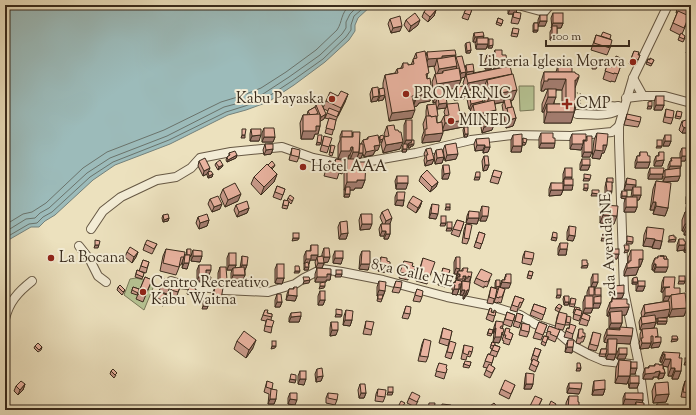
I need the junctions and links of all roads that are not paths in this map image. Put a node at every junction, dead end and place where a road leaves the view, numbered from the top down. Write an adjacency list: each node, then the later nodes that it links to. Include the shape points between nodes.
1 (518, 5): 2 (street, via 544,12)
2 (550, 5)
3 (668, 5): 4 (street, 2da Avenida NE)
4 (633, 78): 5 (street); 7 (street, 2da Avenida NE)
5 (643, 96): 6 (street, via 665,96); 7 (street)
6 (691, 103)
7 (623, 104): 8 (street); 9 (street, via 613,113); 10 (street, 2da Avenida NE)
8 (595, 105)
9 (579, 110)
10 (619, 126): 11 (street); 12 (street, 2da Avenida NE)
11 (612, 132): 12 (street); 13 (street, via 571,136 512,135 471,140 348,165 313,158 282,147 231,152 200,158 191,168 176,177 157,180 122,196 103,211)
12 (619, 141): 19 (street, 2da Avenida NE, via 624,291)
13 (91, 229)
14 (79, 246): 17 (street, via 98,276)
15 (32, 281): 18 (street, via 13,300)
16 (171, 281): 19 (street, 8va Calle NE, via 224,290 268,292 295,284 322,269 342,272 488,305 520,315 535,324 556,331 590,355 604,361)
17 (106, 282)
18 (5, 319)
19 (639, 365): 20 (street, 2da Avenida NE)
20 (645, 410)

